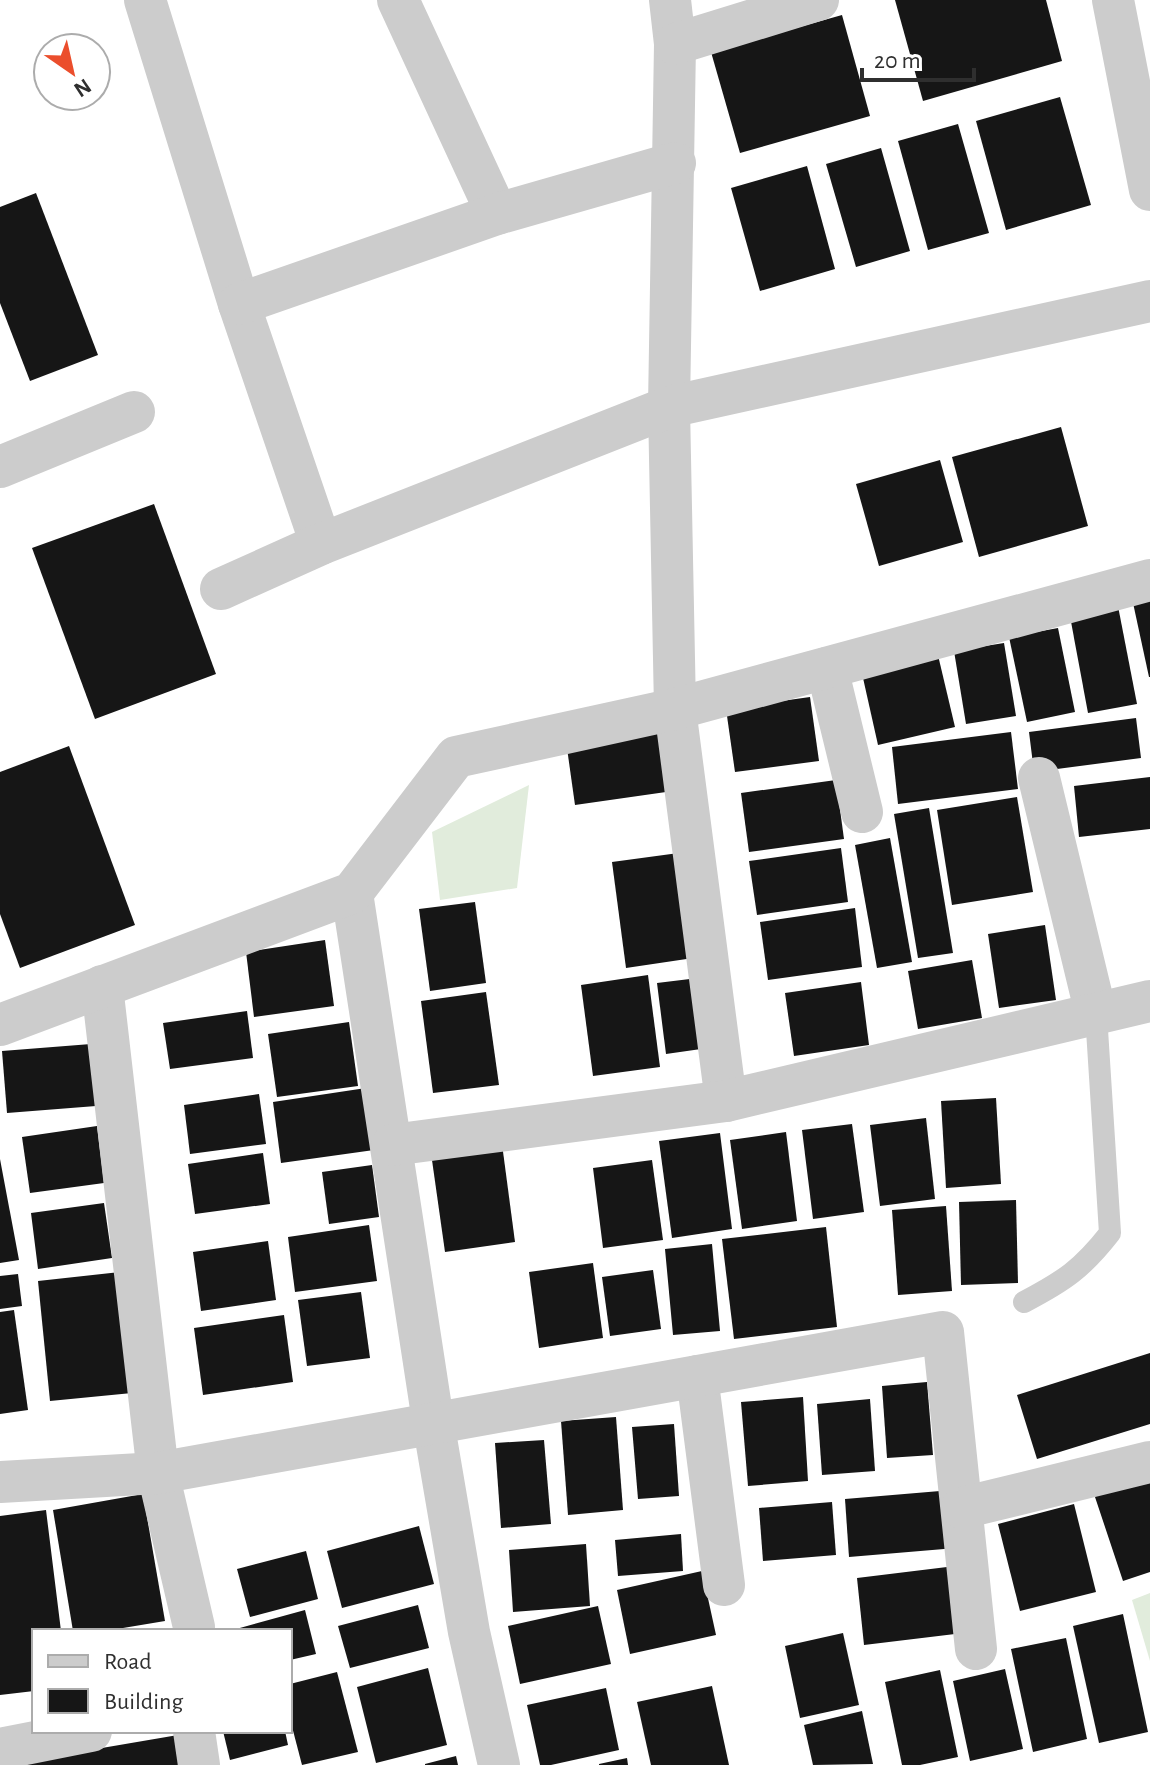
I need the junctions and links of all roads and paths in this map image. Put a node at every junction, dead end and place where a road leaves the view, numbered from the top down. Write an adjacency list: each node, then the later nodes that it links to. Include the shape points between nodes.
1 (145, 0): 11 (street)
2 (398, 0): 9 (street)
3 (670, 0): 6 (street)
4 (818, 0): 6 (street)
5 (1113, 0): 8 (street)
6 (675, 44): 7 (street)
7 (675, 163): 9 (street); 12 (street)
8 (1150, 190)
9 (497, 214): 11 (street)
10 (1150, 301): 12 (street)
11 (239, 304): 15 (street)
12 (669, 407): 15 (street); 19 (street)
13 (134, 412): 14 (street)
14 (0, 467)
15 (321, 544): 17 (street)
16 (1150, 580): 18 (street)
17 (221, 589)
18 (827, 668): 19 (street); 21 (street)
19 (675, 709): 22 (street, via 456,757); 27 (street)
20 (1039, 778): 25 (street)
21 (862, 812)
22 (352, 893): 23 (street); 28 (street)
23 (102, 986): 26 (street); 33 (street)
24 (1150, 1001): 25 (street)
25 (1096, 1014): 27 (street); 29 (lane, via 1110,1233 1088,1261)
26 (0, 1025)
27 (726, 1101): 28 (street)
28 (392, 1145): 31 (street)
29 (1024, 1302)
30 (697, 1376): 31 (street); 35 (street, via 943,1332); 36 (street)
31 (433, 1421): 33 (street); 43 (street, via 469,1632)
32 (1150, 1462): 35 (street)
33 (158, 1473): 34 (street); 37 (street)
34 (0, 1482)
35 (962, 1508): 38 (street)
36 (724, 1585)
37 (194, 1627)
38 (976, 1649)
39 (81, 1733): 41 (street)
40 (194, 1733): 42 (street)
41 (0, 1749)
42 (199, 1765)
43 (499, 1765)

